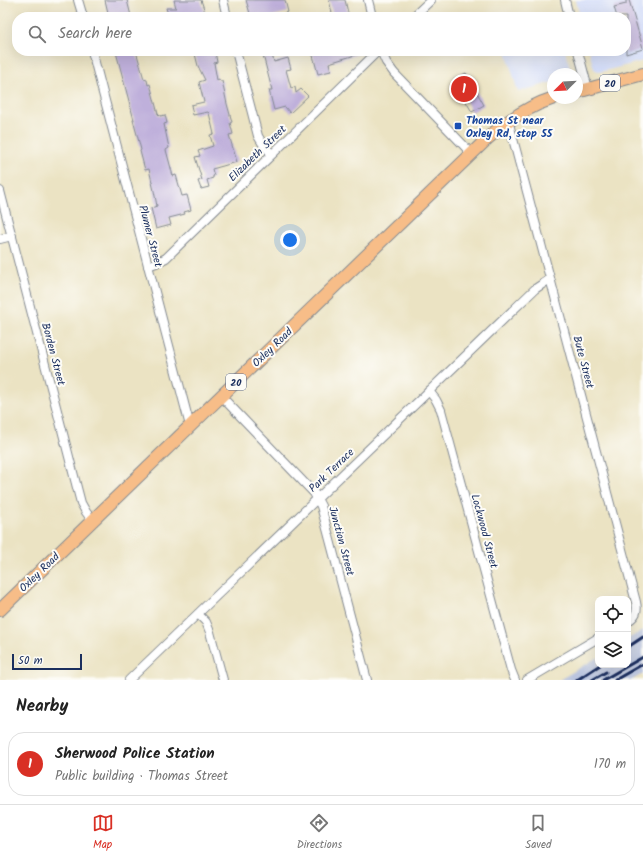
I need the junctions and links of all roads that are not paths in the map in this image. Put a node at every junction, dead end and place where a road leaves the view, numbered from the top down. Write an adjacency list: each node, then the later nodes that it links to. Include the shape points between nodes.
1 (78, 0): 6 (street)
2 (223, 0): 7 (street)
3 (368, 0): 8 (street)
4 (431, 0): 9 (street)
5 (565, 0): 10 (street)
6 (82, 12)
7 (226, 12)
8 (371, 12)
9 (418, 12)
10 (568, 12)
11 (93, 56): 26 (street, Plumer Street)
12 (237, 56): 21 (street, via 258,136)
13 (375, 56): 21 (street, Elizabeth Street)
14 (383, 56): 22 (street, via 394,73)
15 (579, 56): 16 (street)
16 (580, 68)
17 (643, 74): 18 (main road, 20)
18 (583, 90)
19 (547, 100): 20 (main road, Oxley Road / 20, via 531,106)
20 (508, 120): 22 (main road, Oxley Road / 20); 27 (street, Bute Street)
21 (272, 154): 26 (street, Elizabeth Street, via 166,258)
22 (472, 154): 29 (main road, Oxley Road / 20)
23 (0, 191): 24 (street, Borden Street)
24 (12, 236): 25 (street); 32 (street, Borden Street, via 82,503)
25 (0, 239)
26 (148, 266): 30 (street, Plumer Street)
27 (550, 279): 28 (street, Park Terrace, via 535,289); 35 (street, Bute Street, via 636,602 637,610)
28 (429, 391): 31 (street, Park Terrace); 40 (street, Lockwood Street, via 441,410)
29 (221, 396): 30 (main road, Oxley Road / 20); 31 (street, Junction Street, via 314,492)
30 (190, 426): 32 (main road, Oxley Road / 20)
31 (317, 499): 34 (street, Park Terrace); 39 (street, Junction Street)
32 (92, 520): 33 (main road, Oxley Road / 20)
33 (0, 610)
34 (198, 614): 37 (street, Park Terrace); 38 (street, via 206,622 210,632)
35 (631, 619)
36 (595, 640): 41 (street)
37 (129, 680)
38 (223, 680)
39 (367, 680)
40 (515, 680)
41 (527, 680)

